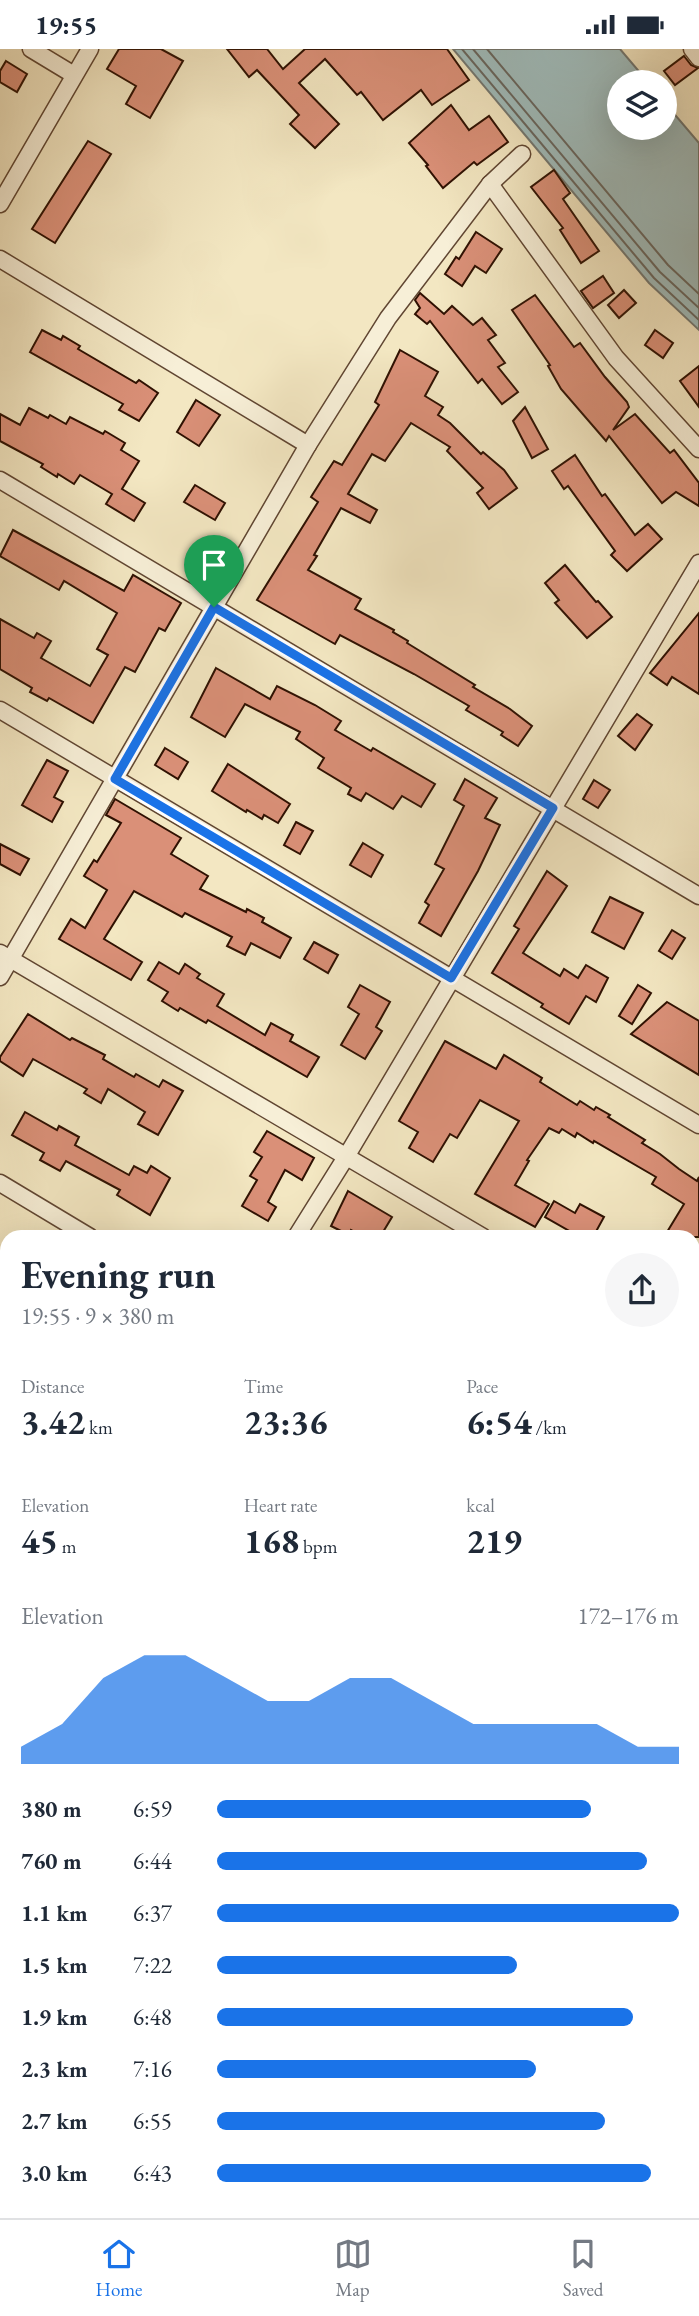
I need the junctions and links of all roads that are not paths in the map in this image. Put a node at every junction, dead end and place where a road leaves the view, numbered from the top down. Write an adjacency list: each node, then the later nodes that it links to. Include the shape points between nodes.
1 (31, 49): 5 (street)
2 (90, 49): 5 (street)
3 (692, 49): 4 (street)
4 (699, 58)
5 (75, 75): 8 (street)
6 (522, 154): 7 (street)
7 (490, 184): 10 (street, via 388,318); 11 (street, via 616,358)
8 (0, 204)
9 (0, 258): 10 (street)
10 (308, 445): 14 (street)
11 (699, 449)
12 (0, 480): 14 (street)
13 (699, 563): 17 (street)
14 (214, 607): 16 (street); 17 (street)
15 (0, 711): 16 (street)
16 (115, 779): 19 (street); 21 (street)
17 (553, 808): 18 (street); 21 (street)
18 (699, 896)
19 (5, 956): 20 (street); 23 (street)
20 (0, 977)
21 (451, 978): 22 (street); 23 (street)
22 (699, 1125)
23 (346, 1157): 26 (street); 27 (street)
24 (0, 1183): 25 (street)
25 (78, 1230)
26 (300, 1230)
27 (471, 1230)

